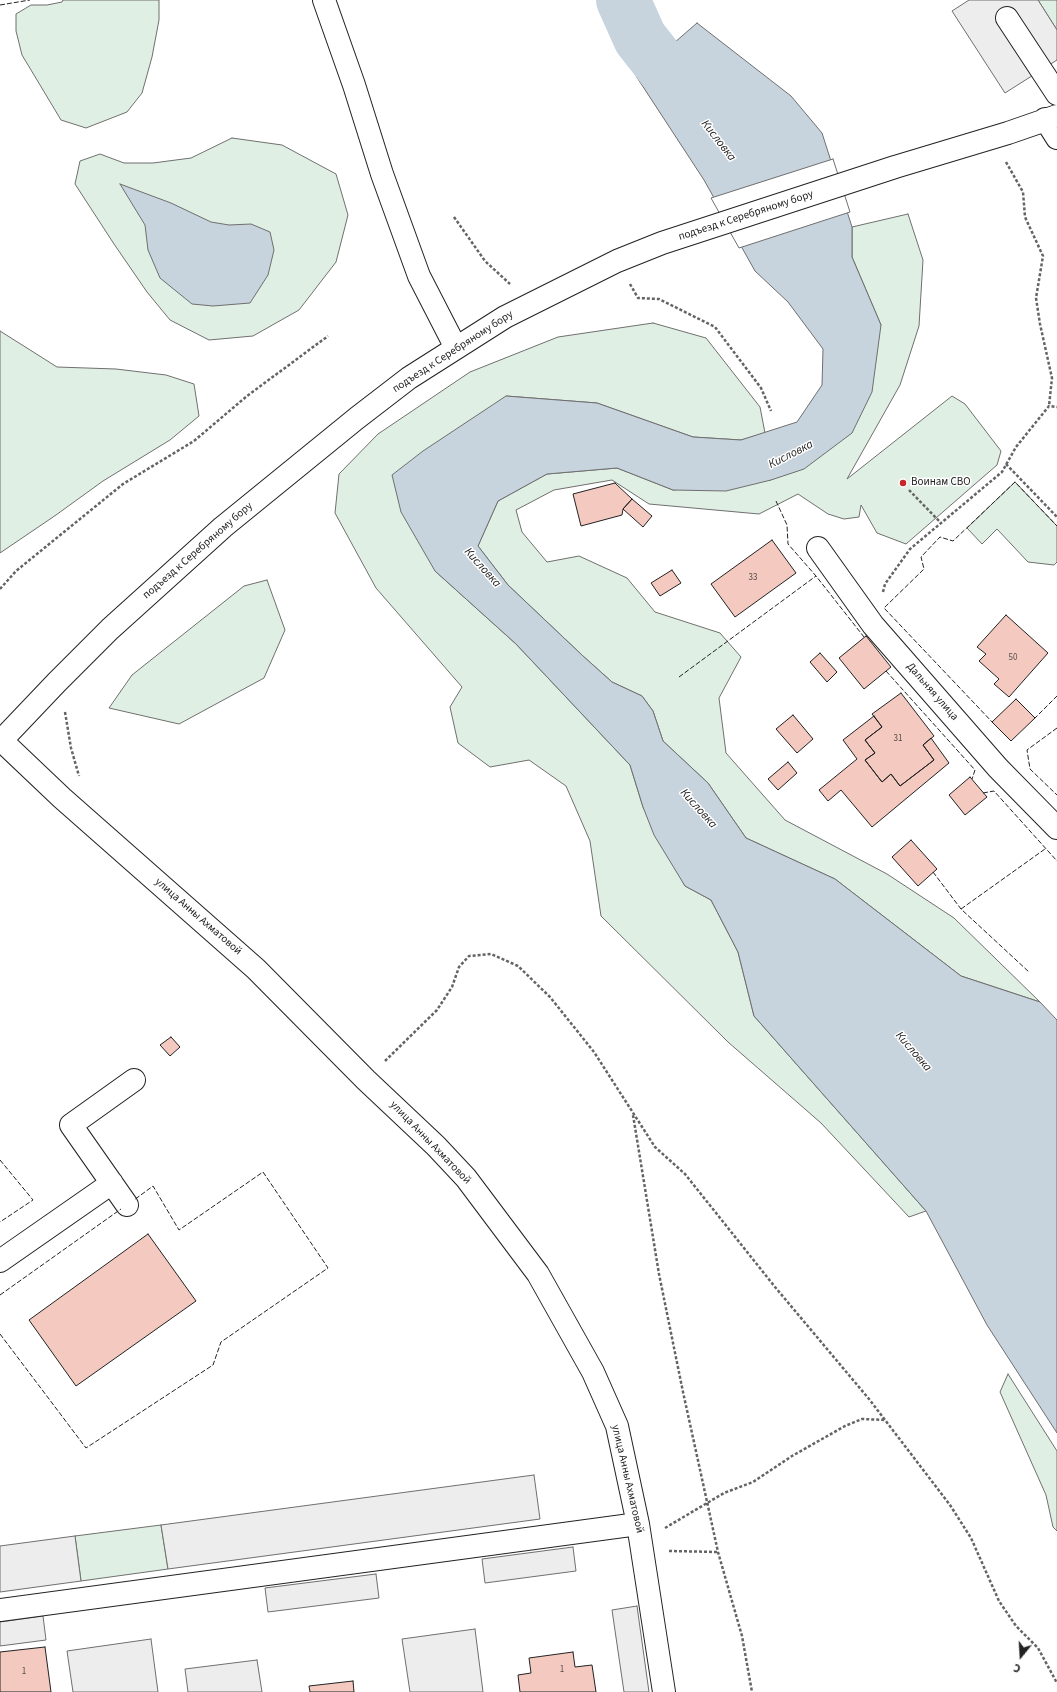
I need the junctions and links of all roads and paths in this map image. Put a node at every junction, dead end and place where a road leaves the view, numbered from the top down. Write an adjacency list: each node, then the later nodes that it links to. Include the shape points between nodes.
1 (324, 0): 11 (street, via 419,276)
2 (1007, 18): 3 (street)
3 (1057, 94)
4 (1051, 118): 5 (street); 11 (street, подъезд к Серебряному бору, via 662,243 617,261 512,314)
5 (1057, 138)
6 (1005, 161): 12 (path, via 1023,192 1025,217 1043,256 1036,298 1052,378)
7 (454, 217): 9 (path, via 485,261)
8 (627, 279): 14 (path, via 638,298 659,299 715,327 761,388)
9 (509, 284)
10 (328, 336): 20 (path, via 247,396 194,440 123,484 16,571)
11 (456, 348): 23 (street, подъезд к Серебряному бору, via 410,378 357,418 223,527 110,629)
12 (1049, 406): 13 (path); 15 (path, via 1016,447)
13 (1057, 407)
14 (771, 412)
15 (1006, 464): 17 (path); 18 (path, via 1002,472)
16 (909, 490): 18 (path)
17 (1057, 517)
18 (940, 523): 21 (path, via 910,549 885,584)
19 (818, 548): 21 (street, Дальняя улица)
20 (0, 589)
21 (873, 625): 25 (street, Дальняя улица, via 998,768)
22 (65, 711): 24 (path, via 71,748)
23 (1, 742): 27 (street, улица Анны Ахматовой, via 256,969)
24 (80, 778)
25 (1057, 828)
26 (134, 1080): 29 (street, via 71,1125)
27 (366, 1080): 28 (path, via 437,1010 452,987 459,967 469,956 491,954 518,966 550,997 594,1052); 34 (street, улица Анны Ахматовой, via 466,1178 538,1274 593,1372 617,1426)
28 (632, 1113): 32 (path, via 655,1147 685,1174 775,1288); 33 (path, via 659,1274)
29 (112, 1183): 30 (street); 31 (street)
30 (127, 1205)
31 (0, 1261)
32 (886, 1420): 33 (path, via 862,1419 845,1426 753,1482); 37 (path, via 950,1505 971,1538 999,1601 1016,1626 1038,1648)
33 (707, 1502): 34 (path); 35 (path)
34 (641, 1539): 35 (path); 36 (street); 38 (street, улица Анны Ахматовой)
35 (718, 1552): 39 (path, via 742,1636)
36 (0, 1610)
37 (1057, 1683)
38 (664, 1692)
39 (752, 1692)

